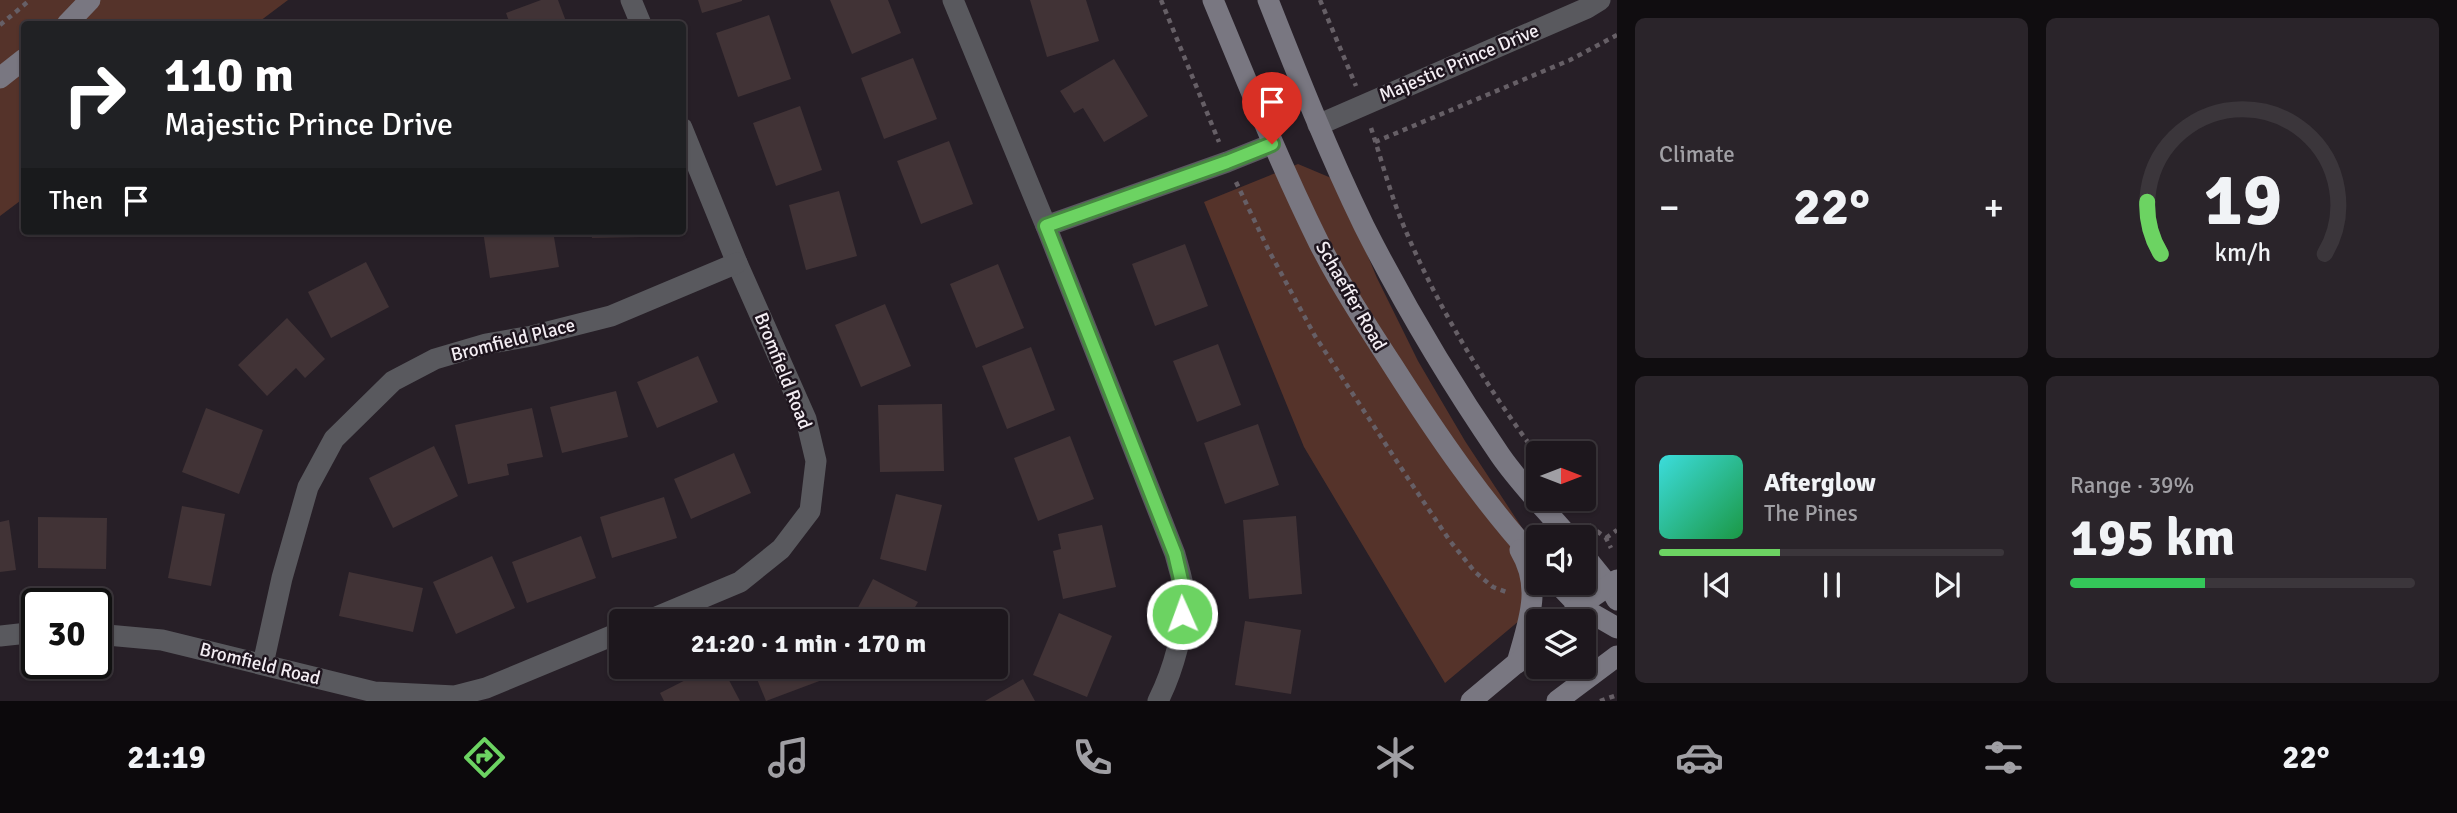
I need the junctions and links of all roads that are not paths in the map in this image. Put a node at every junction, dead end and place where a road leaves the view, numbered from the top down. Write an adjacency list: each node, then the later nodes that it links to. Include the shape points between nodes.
1 (90, 0): 7 (street)
2 (631, 0): 8 (street)
3 (953, 0): 14 (street)
4 (1213, 0): 13 (street, Schaeffer Road)
5 (1268, 0): 11 (street)
6 (1600, 0): 11 (street, Majestic Prince Drive)
7 (70, 21)
8 (640, 21)
9 (21, 61): 10 (street)
10 (0, 78)
11 (1318, 125): 16 (street, via 1364,226 1446,374 1502,458)
12 (686, 138): 15 (street, Bromfield Road)
13 (1272, 144): 14 (street); 17 (street, Schaeffer Road, via 1320,245 1364,322 1465,474)
14 (1046, 226): 33 (street, via 1175,554 1184,593 1180,634 1170,678)
15 (737, 263): 21 (street, Bromfield Road, via 806,419 816,461 810,511 781,549 740,582); 32 (street, Bromfield Place, via 611,316 435,359 393,381 334,439 309,487)
16 (1559, 525)
17 (1507, 528): 18 (street, Schaeffer Road); 31 (street, via 1530,566 1533,596)
18 (1526, 549)
19 (1596, 569): 20 (street)
20 (1614, 589): 22 (street)
21 (676, 609)
22 (1580, 609)
23 (1596, 621): 24 (street)
24 (1617, 628)
25 (21, 634): 27 (street)
26 (112, 635): 32 (street, Bromfield Road, via 162,640)
27 (0, 636)
28 (609, 637): 32 (street, Bromfield Road, via 486,688 455,696 374,692)
29 (1526, 655): 31 (street)
30 (1617, 656): 35 (street)
31 (1517, 663): 34 (street)
32 (263, 664)
33 (1158, 701)
34 (1471, 701)
35 (1557, 701)

